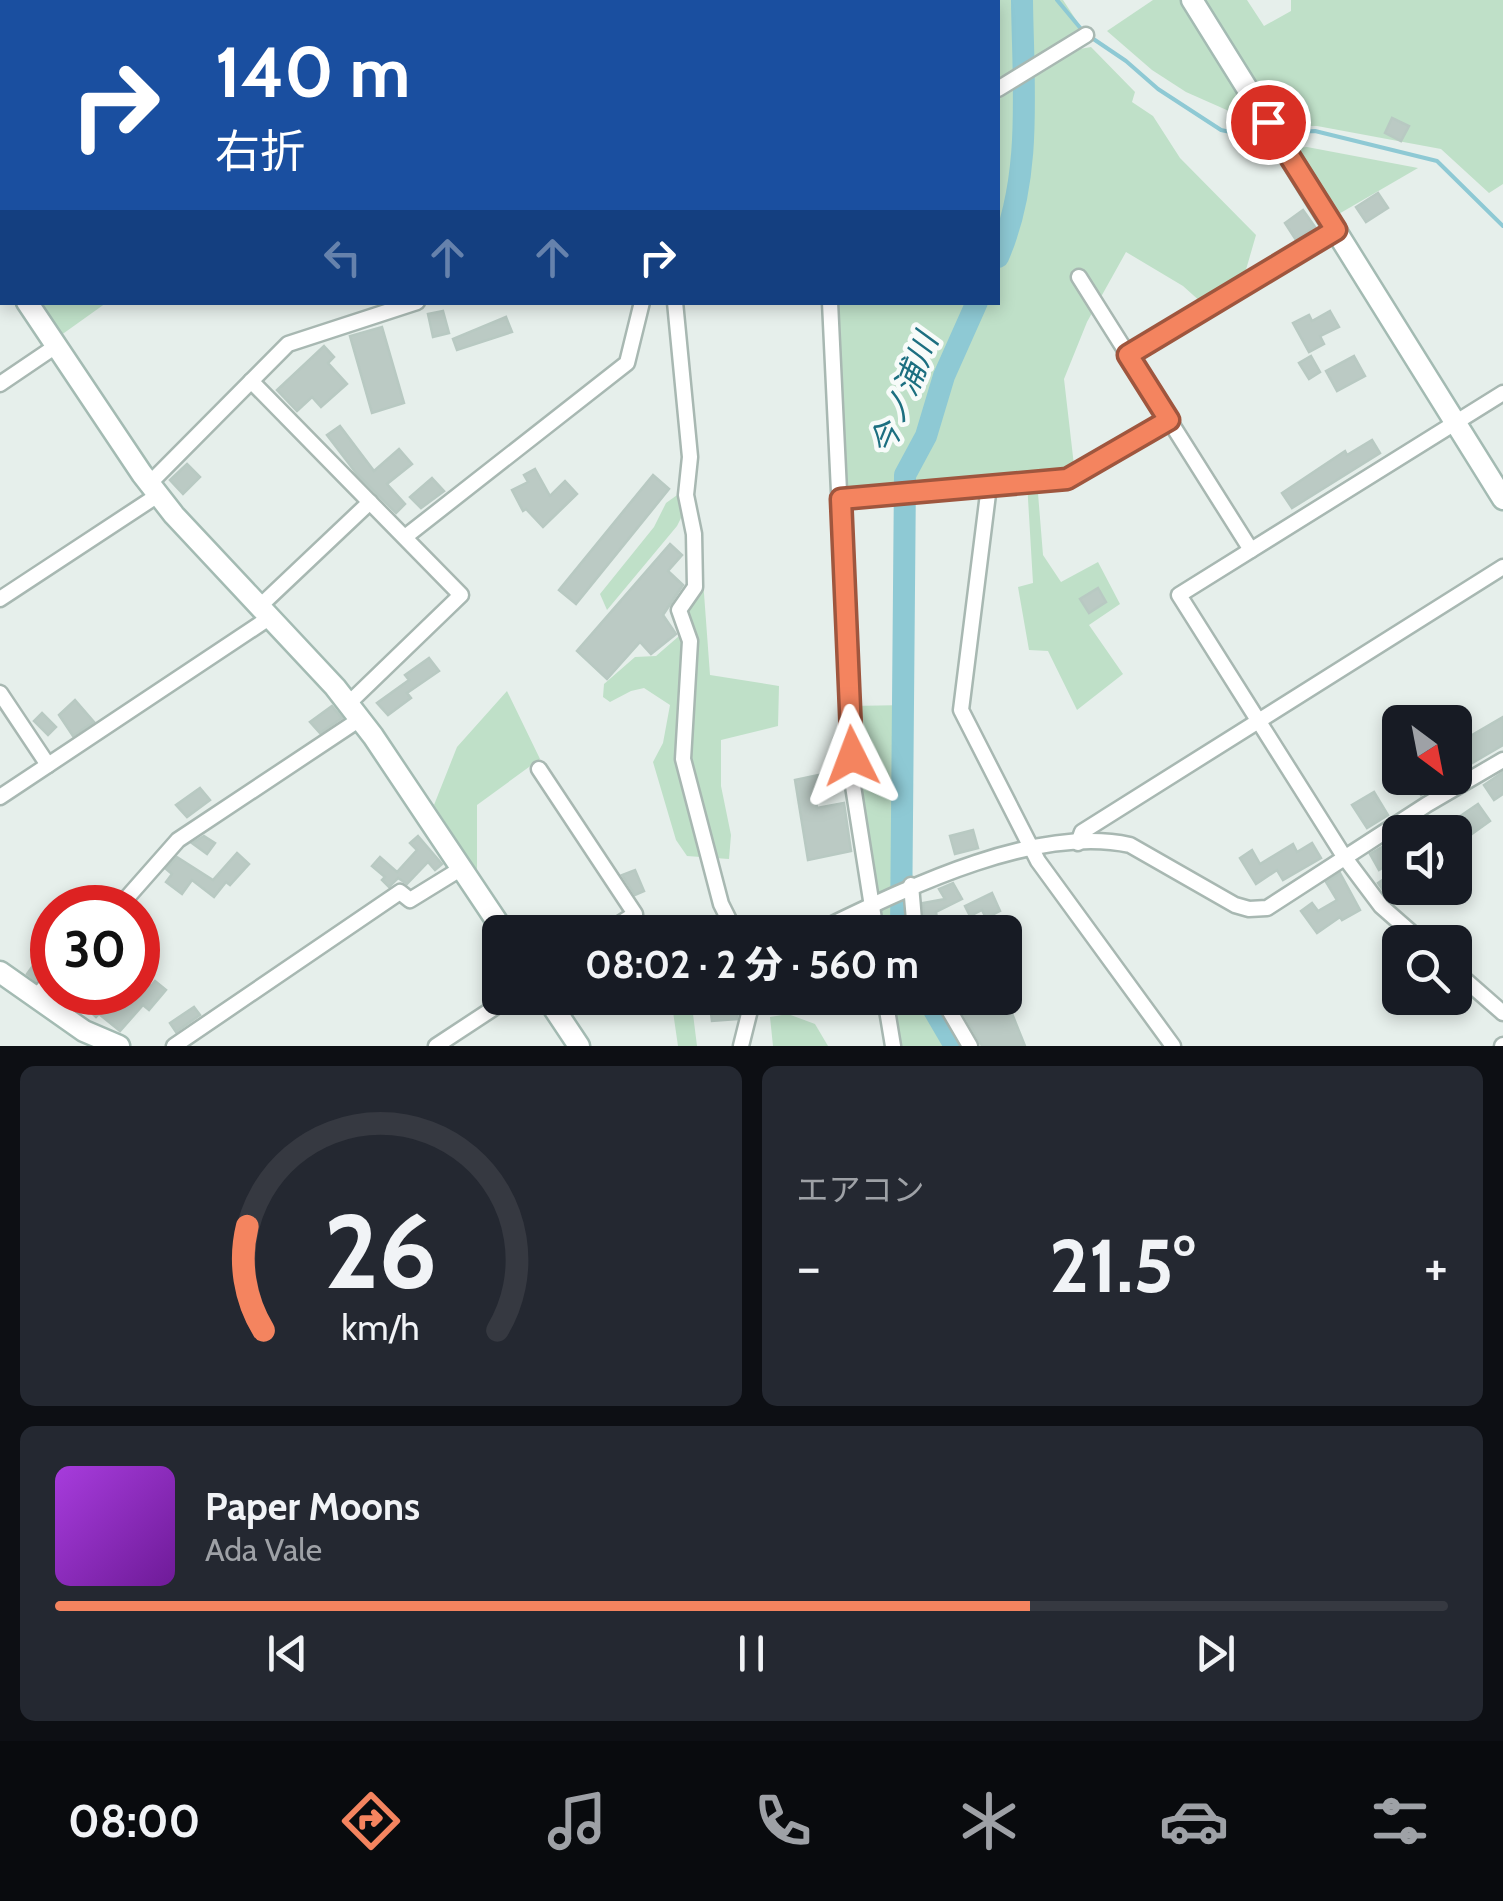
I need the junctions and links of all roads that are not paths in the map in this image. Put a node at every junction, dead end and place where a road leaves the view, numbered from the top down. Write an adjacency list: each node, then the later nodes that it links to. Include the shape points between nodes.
1 (1192, 0): 4 (street)
2 (1086, 35): 3 (street)
3 (1000, 89)
4 (1336, 230): 12 (street); 17 (street)
5 (1079, 278): 12 (street)
6 (29, 305): 11 (street)
7 (408, 305): 13 (street, via 288,344)
8 (641, 305): 23 (street, via 627,362)
9 (675, 305): 44 (street, via 694,534 694,587 679,610 690,641 684,758)
10 (830, 305): 20 (street)
11 (56, 346): 14 (street); 19 (street)
12 (1128, 355): 16 (street)
13 (251, 381): 19 (street); 22 (street)
14 (0, 384)
15 (1503, 393): 17 (street)
16 (1169, 420): 18 (street, via 1067,479); 24 (street)
17 (1456, 422): 21 (street); 24 (street)
18 (988, 486): 20 (street); 36 (street, via 961,710)
19 (154, 489): 26 (street); 27 (street)
20 (841, 499): 41 (street, via 854,786)
21 (1503, 499)
22 (370, 502): 23 (street); 27 (street)
23 (405, 537): 29 (street, via 461,594)
24 (1251, 550): 30 (street, via 1179,595)
25 (1503, 567): 30 (street)
26 (0, 599)
27 (264, 613): 29 (street); 32 (street)
28 (0, 693): 32 (street)
29 (354, 712): 38 (street); 39 (street, via 178,840)
30 (1259, 722): 35 (street, via 1082,832); 37 (street)
31 (1503, 760): 37 (street)
32 (48, 766): 34 (street)
33 (539, 769): 43 (street)
34 (0, 798)
35 (1078, 843): 36 (street); 37 (street, via 1130,845 1249,910 1267,908)
36 (1031, 848): 40 (street); 66 (street)
37 (1346, 858): 48 (street)
38 (462, 868): 42 (street); 60 (street, via 410,900 400,892)
39 (138, 885)
40 (910, 886): 41 (street); 47 (street)
41 (872, 905): 45 (street); 46 (street)
42 (493, 915)
43 (633, 915)
44 (726, 915)
45 (851, 915)
46 (873, 915)
47 (913, 915)
48 (1403, 925)
49 (0, 972): 51 (street)
50 (1472, 986): 52 (street)
51 (30, 994)
52 (1503, 1013)
53 (60, 1015): 59 (street)
54 (483, 1015): 61 (street)
55 (559, 1015): 62 (street)
56 (750, 1015): 63 (street)
57 (888, 1015): 64 (street)
58 (952, 1015): 65 (street)
59 (119, 1046)
60 (174, 1046)
61 (436, 1046)
62 (579, 1046)
63 (742, 1046)
64 (893, 1046)
65 (970, 1046)
66 (1173, 1046)

